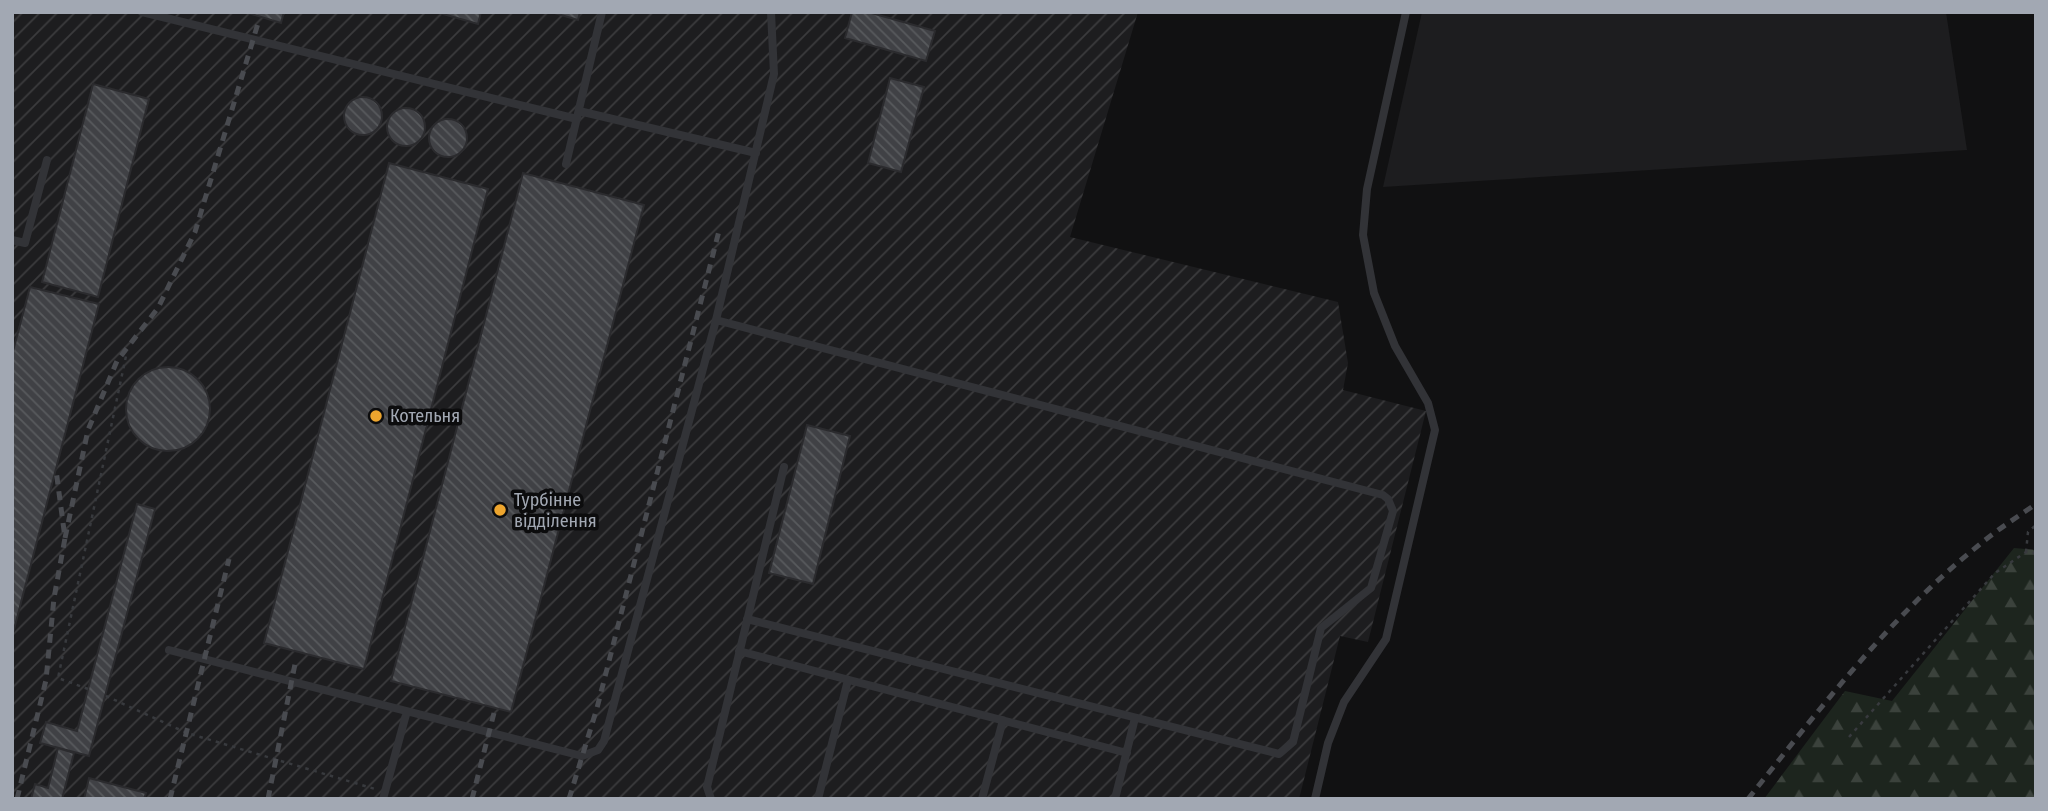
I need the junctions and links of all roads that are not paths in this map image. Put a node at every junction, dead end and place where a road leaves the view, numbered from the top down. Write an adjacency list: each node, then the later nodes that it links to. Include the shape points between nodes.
1 (142, 12): 5 (lane)
2 (603, 12): 5 (lane)
3 (771, 12): 6 (lane, via 774,74)
4 (1406, 12): 25 (lane, via 1367,188 1363,235 1374,293 1395,346 1428,403 1435,430 1386,639 1344,702 1328,743)
5 (578, 115): 6 (lane); 8 (lane)
6 (756, 153): 10 (lane)
7 (47, 160): 9 (lane, via 25,243)
8 (566, 164)
9 (12, 240)
10 (716, 320): 16 (lane, via 598,750 582,756); 17 (lane, via 1388,499 1393,511 1371,588 1321,628 1288,750 1273,754)
11 (784, 467): 12 (lane)
12 (747, 619): 14 (lane); 17 (lane)
13 (169, 650): 16 (lane)
14 (739, 651): 15 (lane); 21 (lane, via 706,787)
15 (848, 680): 18 (lane); 22 (lane)
16 (407, 711): 20 (lane)
17 (1135, 718): 19 (lane)
18 (1003, 720): 19 (lane); 23 (lane)
19 (1127, 753): 24 (lane)
20 (384, 795)
21 (711, 799)
22 (818, 799)
23 (982, 799)
24 (1115, 799)
25 (1315, 799)

